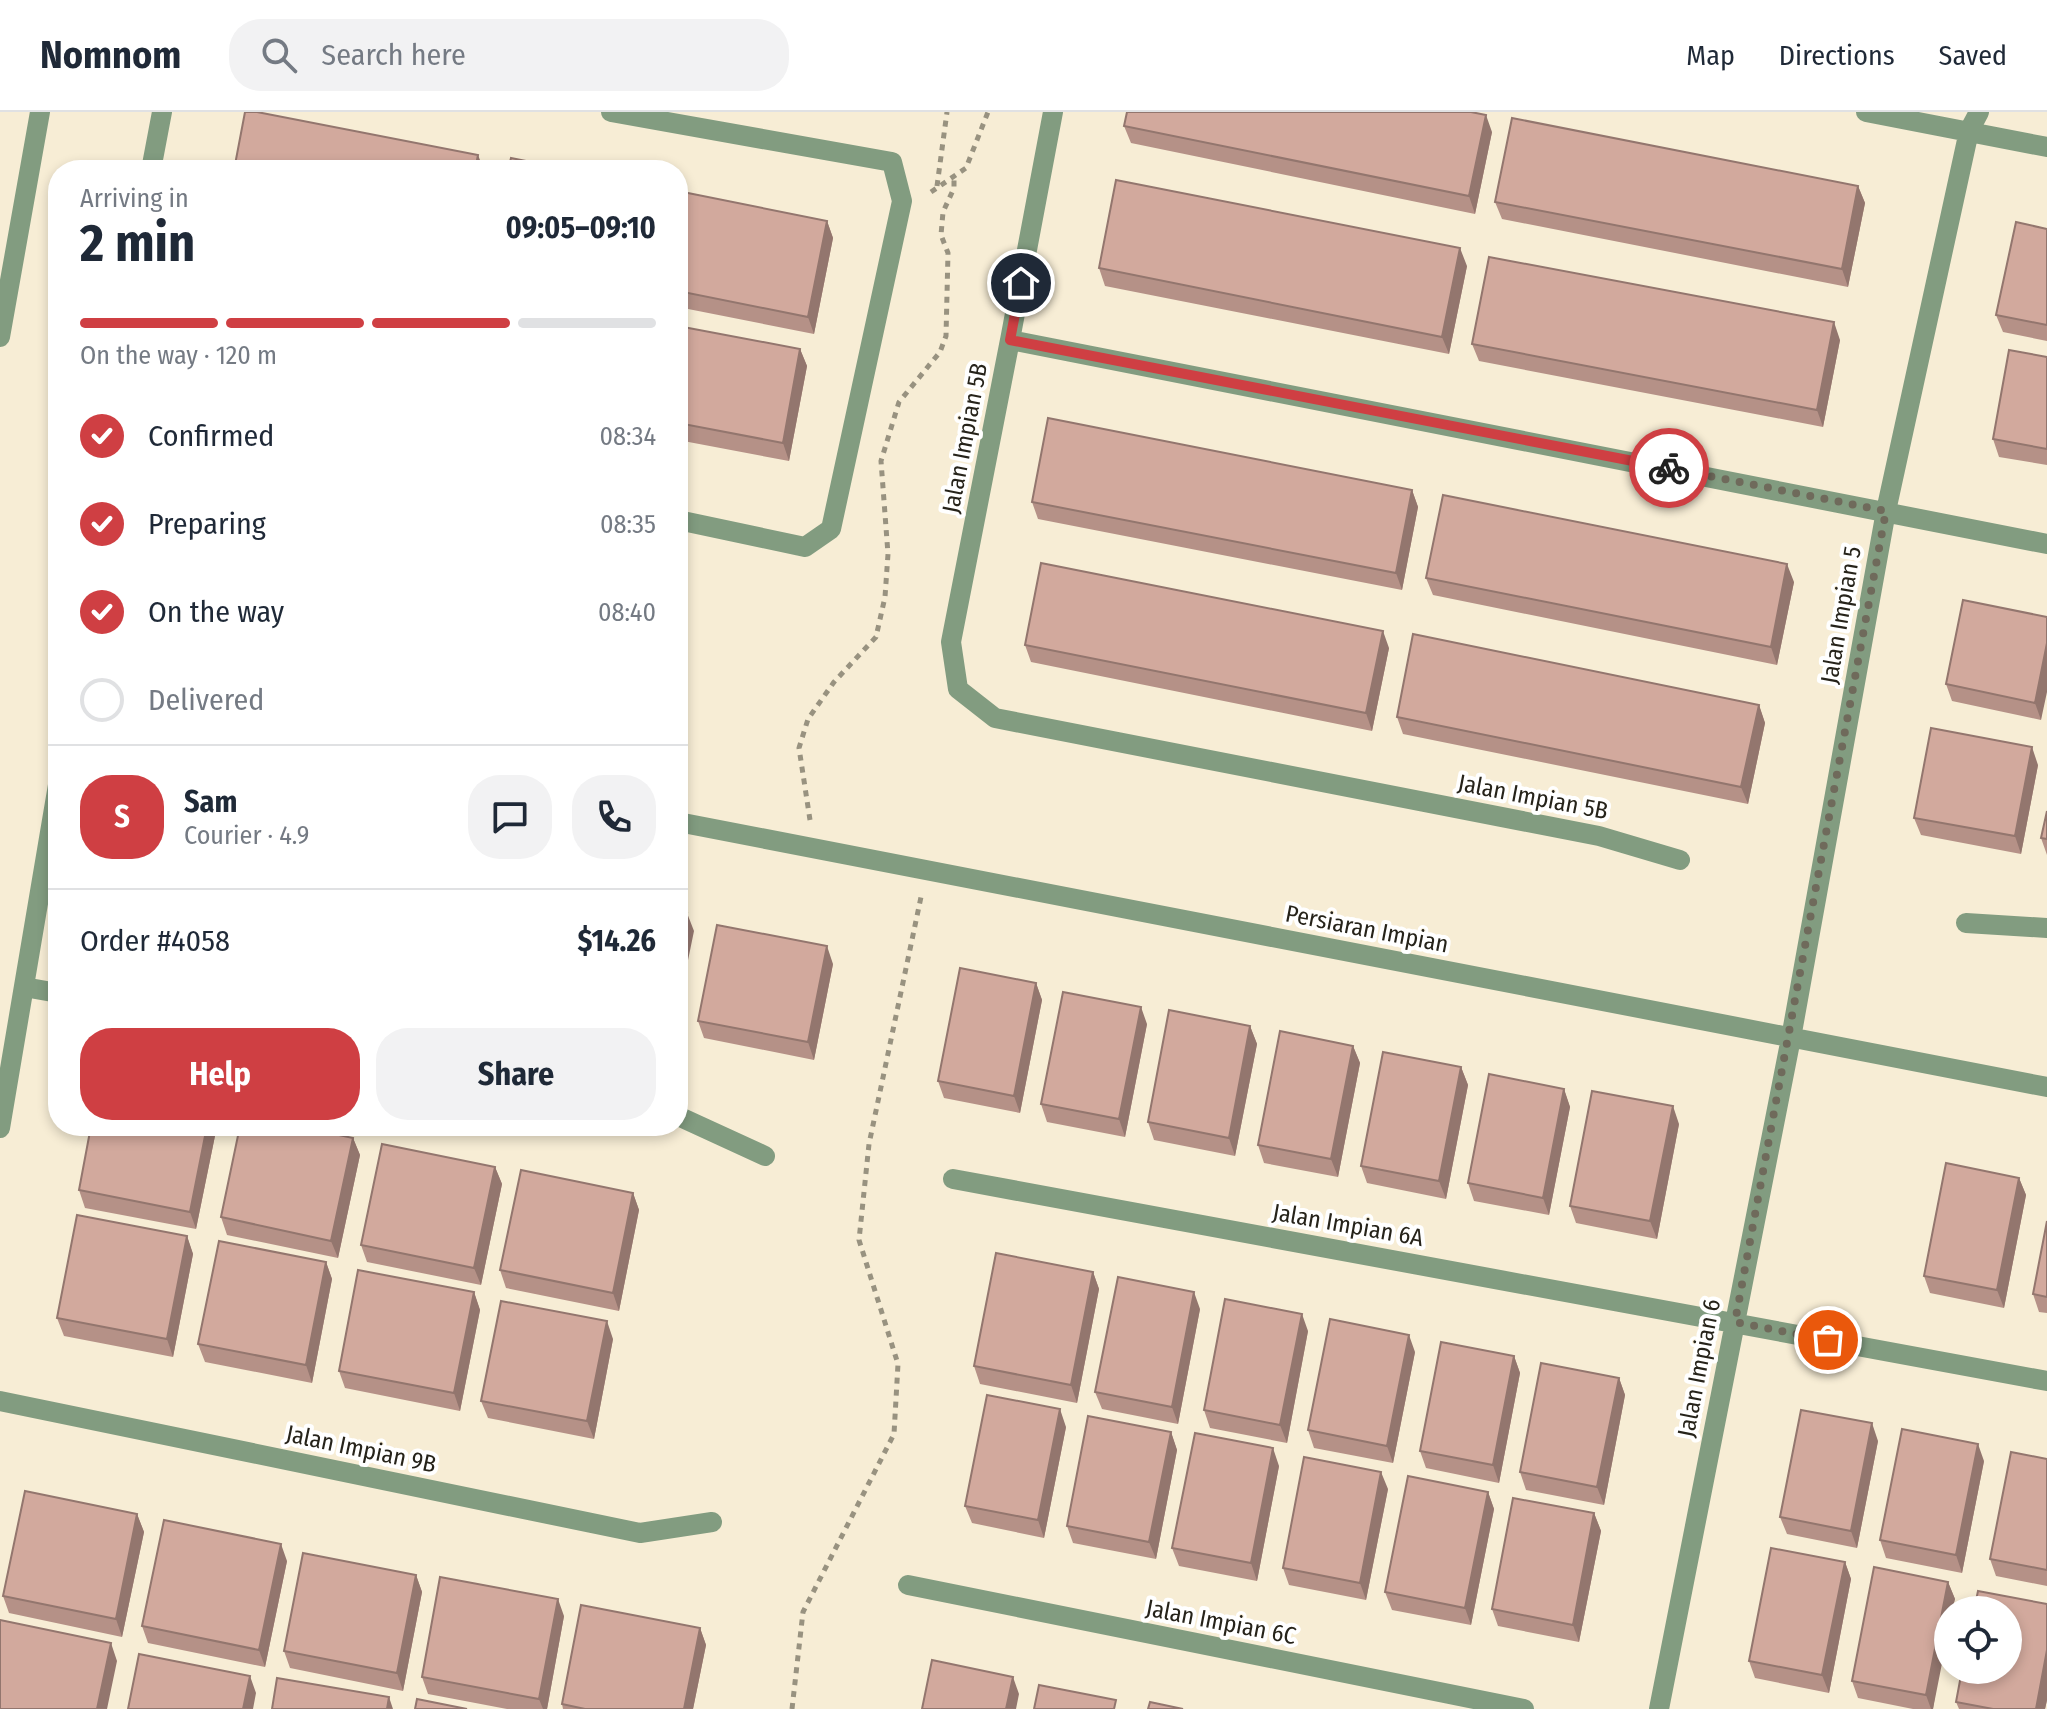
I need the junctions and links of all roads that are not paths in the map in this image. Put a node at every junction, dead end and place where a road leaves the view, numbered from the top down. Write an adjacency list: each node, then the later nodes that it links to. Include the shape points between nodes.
1 (40, 112): 10 (street)
2 (162, 112): 9 (street)
3 (611, 112): 13 (street, via 892,162 902,201 831,529 805,547)
4 (1053, 112): 11 (street)
5 (1866, 112): 7 (street)
6 (1979, 112): 7 (street, Jalan Impian 5)
7 (1969, 131): 8 (street); 12 (street, Jalan Impian 5)
8 (2047, 147)
9 (153, 160)
10 (0, 337)
11 (1010, 340): 12 (street, Jalan Impian 5B); 17 (street, Jalan Impian 5B, via 951,642 958,689 982,709 995,718 1599,836)
12 (1886, 511): 14 (street, Jalan Impian 5B); 22 (street, Jalan Impian 5)
13 (688, 522)
14 (2047, 544)
15 (688, 824): 22 (street, Persiaran Impian)
16 (48, 844): 20 (street)
17 (1680, 860)
18 (1966, 923): 19 (street)
19 (2047, 928)
20 (24, 987): 21 (street); 25 (street)
21 (48, 991)
22 (1791, 1038): 23 (street, Persiaran Impian); 28 (street, Jalan Impian 6)
23 (2047, 1087)
24 (688, 1121): 26 (street)
25 (0, 1128)
26 (765, 1156)
27 (953, 1179): 28 (street, Jalan Impian 6A)
28 (1735, 1322): 29 (street, Jalan Impian 6A); 34 (street, Jalan Impian 6)
29 (2047, 1381)
30 (0, 1401): 31 (street, Jalan Impian 9B, via 640,1533)
31 (712, 1522)
32 (908, 1585): 33 (street, Jalan Impian 6C)
33 (1524, 1709)
34 (1659, 1709)

